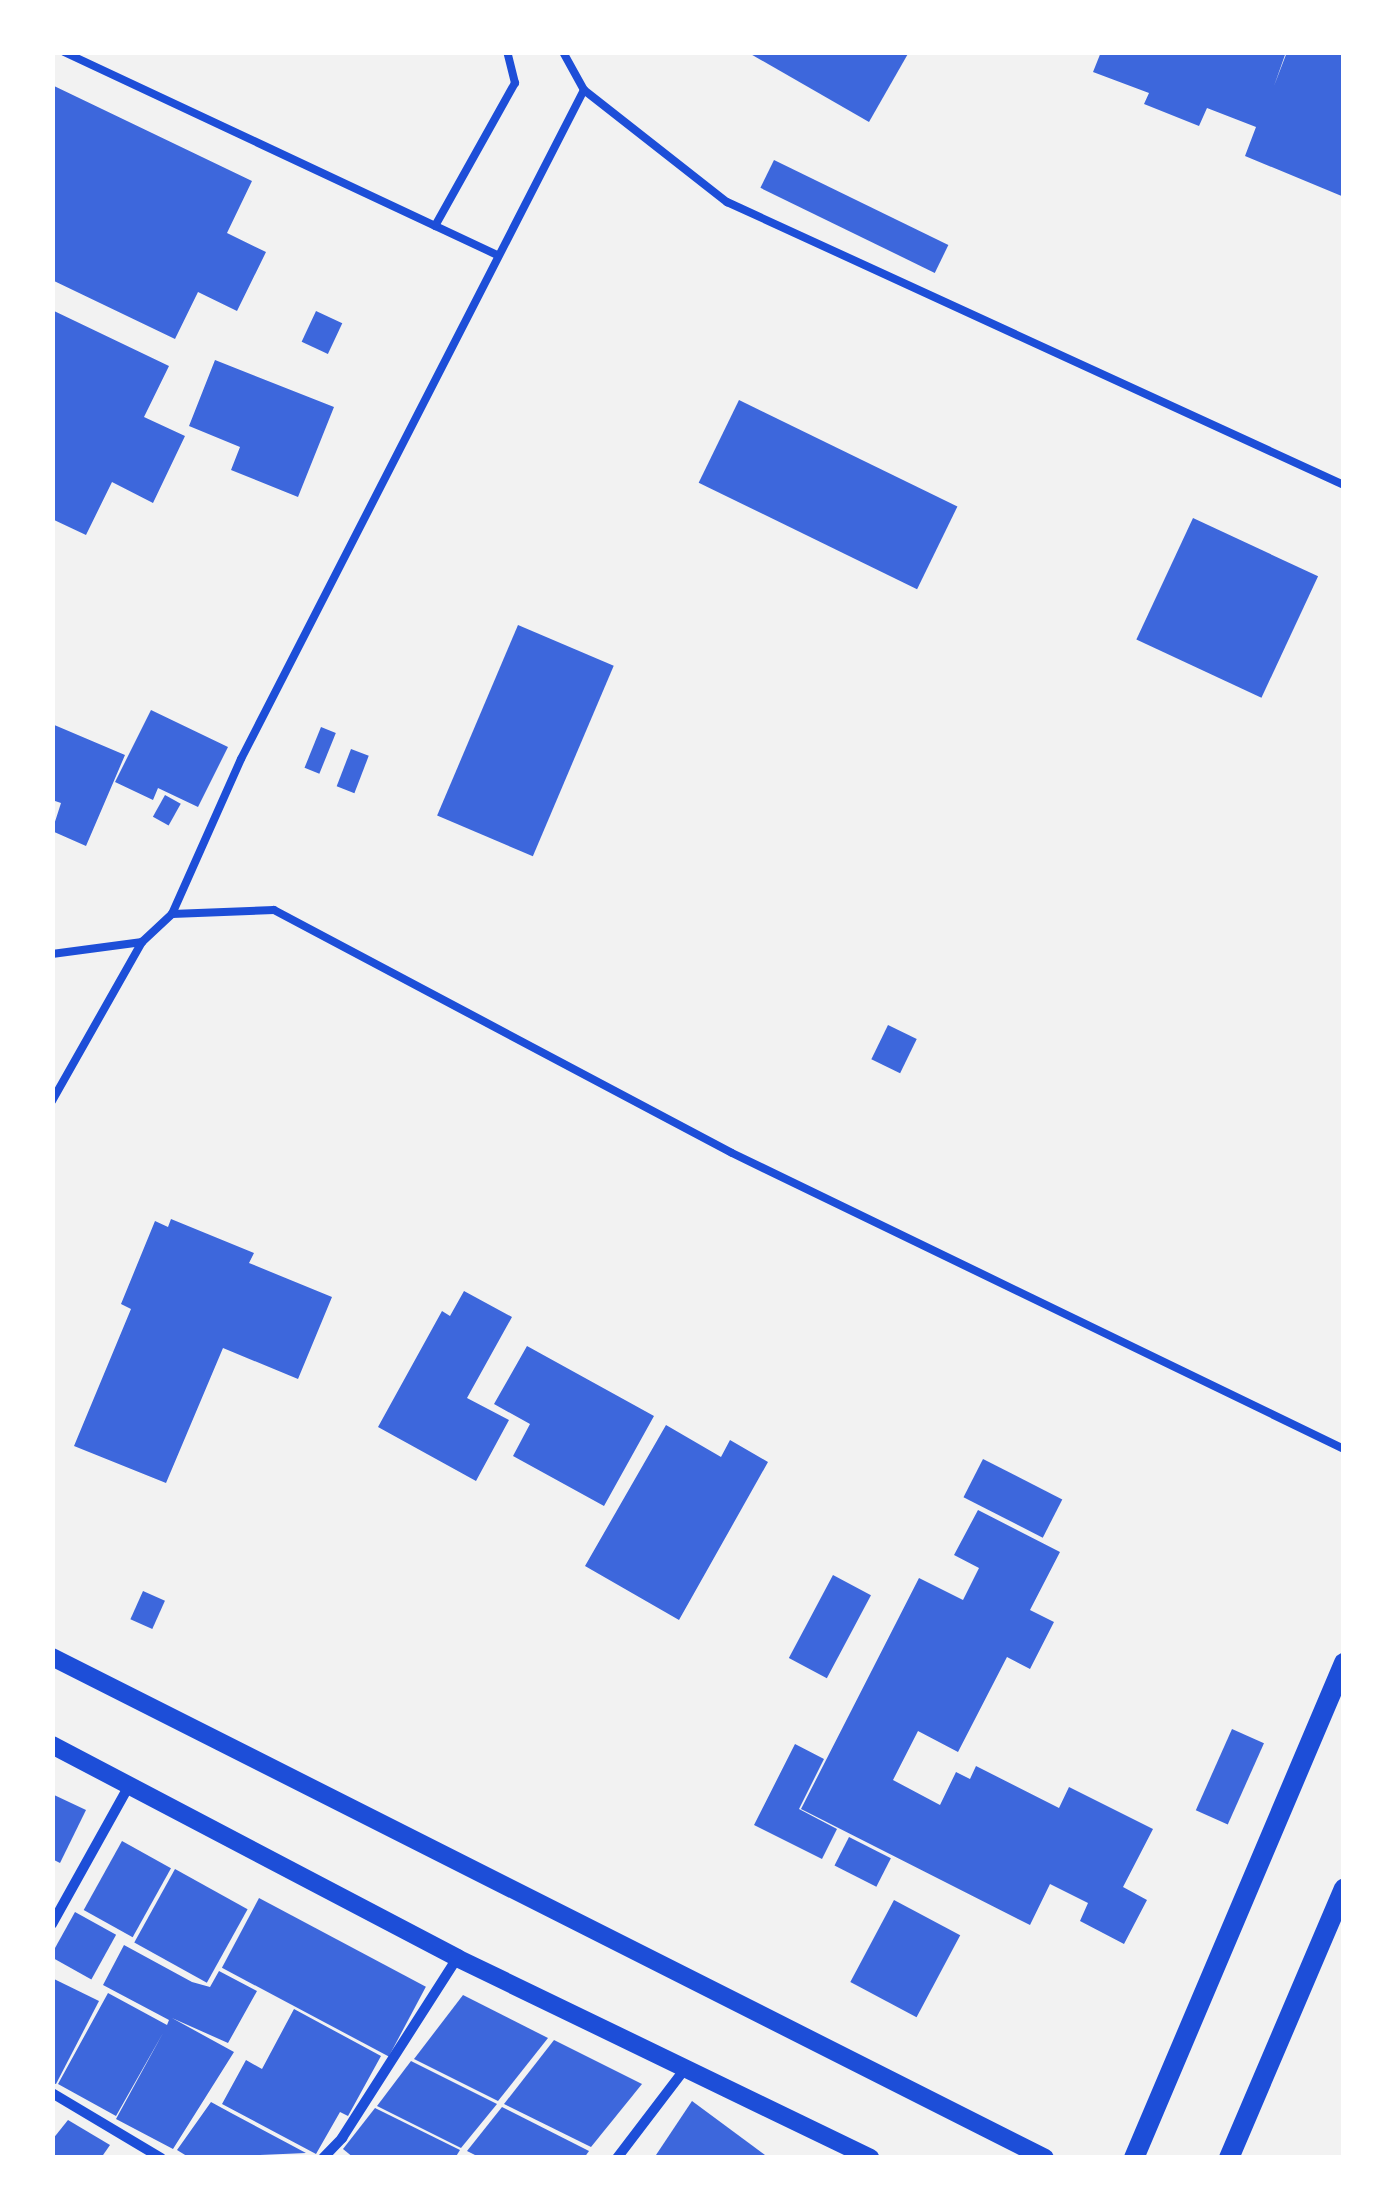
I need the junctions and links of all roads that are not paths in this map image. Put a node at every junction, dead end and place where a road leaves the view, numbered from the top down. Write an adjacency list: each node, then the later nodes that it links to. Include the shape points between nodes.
1 (64, 52): 5 (lane)
2 (507, 52): 5 (lane, via 515,83)
3 (563, 52): 4 (lane)
4 (584, 90): 6 (lane); 7 (lane, via 727,202)
5 (435, 226): 6 (lane)
6 (497, 255): 8 (lane, via 241,760)
7 (1344, 485)
8 (172, 914): 9 (lane); 12 (lane, via 274,910 732,1153)
9 (142, 942): 10 (lane); 11 (lane)
10 (52, 954)
11 (52, 1100)
12 (1344, 1448)
13 (52, 1658): 27 (street)
14 (1344, 1663): 28 (main road)
15 (52, 1746): 16 (street)
16 (131, 1783): 18 (street); 20 (street)
17 (1344, 1888): 19 (main road)
18 (52, 1924)
19 (1336, 1926): 29 (main road)
20 (457, 1958): 21 (street); 24 (street)
21 (684, 2070): 25 (street); 26 (street)
22 (52, 2093): 23 (street)
23 (161, 2158)
24 (323, 2158)
25 (617, 2158)
26 (870, 2158)
27 (1045, 2158)
28 (1134, 2158)
29 (1229, 2158)

